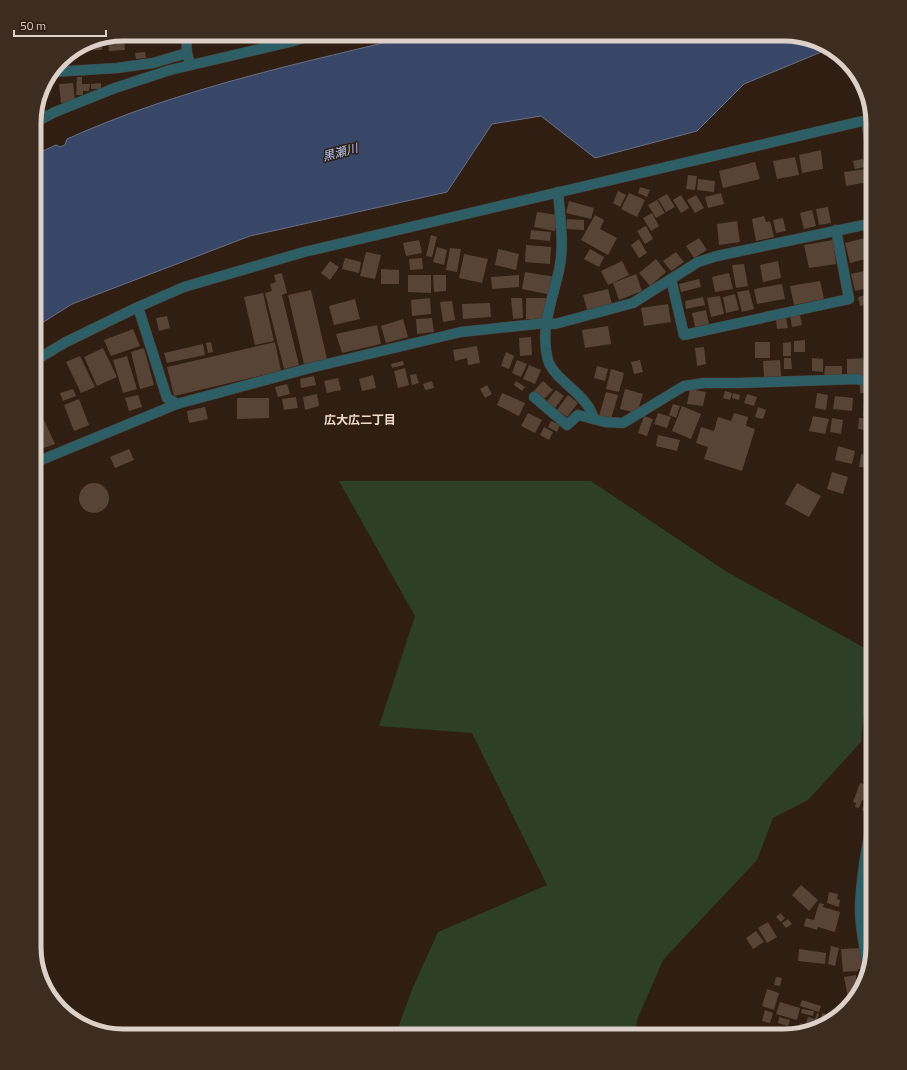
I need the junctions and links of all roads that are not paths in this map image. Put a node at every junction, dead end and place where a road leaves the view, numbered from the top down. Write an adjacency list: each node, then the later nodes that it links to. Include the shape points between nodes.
1 (186, 41): 3 (street)
2 (293, 41): 4 (street)
3 (187, 53): 4 (street); 5 (street, via 153,63)
4 (190, 64): 6 (street, via 115,88)
5 (59, 71)
6 (41, 119)
7 (866, 121): 8 (street)
8 (558, 192): 12 (street, via 297,254 184,287); 13 (street, via 562,246)
9 (866, 224): 10 (street)
10 (836, 230): 11 (street, via 717,256 698,262); 11 (street, via 849,299 684,334)
11 (671, 279): 13 (street, via 634,304 555,324)
12 (138, 307): 14 (street); 17 (street, via 167,398)
13 (546, 323): 17 (street, via 461,332 310,368); 18 (street, via 545,345 548,362 560,378 584,400)
14 (41, 357)
15 (866, 382): 18 (street, via 858,379 704,383 684,386 623,423)
16 (534, 397): 18 (street, via 566,425 578,415)
17 (177, 404): 19 (street)
18 (594, 419)
19 (41, 461)
20 (866, 863): 21 (street, via 860,909)
21 (865, 953)

